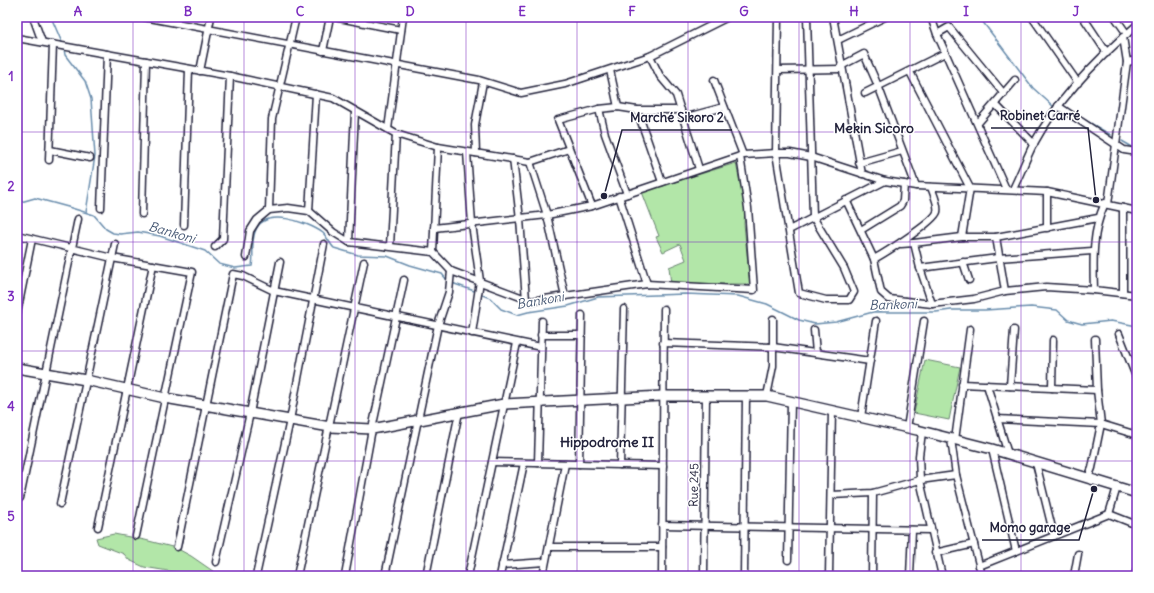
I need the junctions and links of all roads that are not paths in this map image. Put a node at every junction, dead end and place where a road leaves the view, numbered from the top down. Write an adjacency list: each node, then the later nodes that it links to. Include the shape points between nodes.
1 (33, 17): 24 (street)
2 (144, 17): 18 (street)
3 (211, 17): 18 (street)
4 (296, 17): 26 (street)
5 (330, 17): 27 (street)
6 (334, 17): 19 (street)
7 (403, 17): 19 (street)
8 (728, 17): 31 (street)
9 (778, 17): 39 (street)
10 (807, 17): 40 (street)
11 (833, 17): 23 (street)
12 (885, 17): 23 (street)
13 (1032, 17): 47 (street)
14 (1084, 17): 29 (street)
15 (1115, 17): 21 (street)
16 (934, 18): 20 (street)
17 (1137, 25): 21 (street)
18 (209, 30): 26 (street); 41 (street)
19 (401, 30): 35 (street)
20 (937, 34): 28 (street); 52 (street, via 949,27)
21 (1125, 35): 29 (street); 34 (street)
22 (17, 38): 24 (street)
23 (838, 40): 36 (street)
24 (42, 42): 25 (street)
25 (53, 44): 30 (street); 69 (street)
26 (290, 45): 27 (street); 48 (street)
27 (322, 51): 35 (street)
28 (945, 52): 42 (street); 62 (street)
29 (1107, 52): 47 (street)
30 (107, 54): 33 (street); 98 (street)
31 (650, 56): 38 (street); 59 (street, via 660,76 676,95)
32 (1137, 60): 34 (street)
33 (146, 61): 37 (street); 103 (street)
34 (1127, 62): 66 (street)
35 (396, 65): 46 (street); 63 (street)
36 (841, 67): 40 (street); 49 (street, via 864,54); 81 (street)
37 (189, 69): 41 (street); 110 (street)
38 (610, 70): 46 (street, via 565,84 521,93); 55 (street)
39 (778, 70): 40 (street); 74 (street)
40 (809, 70): 76 (street)
41 (200, 71): 43 (street)
42 (910, 72): 49 (street); 89 (street)
43 (230, 76): 48 (street); 126 (street, via 223,239)
44 (714, 80): 56 (street)
45 (1015, 80): 52 (street)
46 (483, 82): 73 (street, via 475,125)
47 (1078, 83): 54 (street)
48 (280, 86): 51 (street); 100 (street, via 272,119)
49 (879, 88): 50 (street); 70 (street)
50 (865, 93)
51 (316, 94): 60 (street, via 333,98); 101 (street)
52 (1004, 94): 53 (street)
53 (995, 104): 62 (street); 65 (street)
54 (1058, 106): 65 (street); 66 (street)
55 (618, 107): 57 (street); 58 (street)
56 (724, 107): 61 (street); 75 (street)
57 (599, 109): 68 (street, via 558,120); 93 (street, via 605,134)
58 (637, 110): 59 (street); 85 (street)
59 (681, 110): 61 (street)
60 (355, 111): 63 (street); 119 (street)
61 (683, 118): 82 (street)
62 (978, 123): 90 (street)
63 (388, 129): 64 (street)
64 (396, 134): 67 (street); 124 (street)
65 (1034, 144): 91 (street)
66 (1116, 145): 72 (street, via 1124,150); 96 (street)
67 (438, 147): 71 (street); 111 (street)
68 (569, 149): 80 (street); 97 (street)
69 (50, 150): 77 (street); 79 (street)
70 (902, 151): 81 (street); 87 (street)
71 (467, 152): 73 (street); 109 (street)
72 (1137, 152)
73 (476, 153): 78 (street)
74 (776, 153): 75 (street); 76 (street); 113 (street)
75 (741, 156): 82 (street); 142 (street, via 754,290)
76 (811, 157): 83 (street); 105 (street)
77 (90, 158)
78 (513, 159): 80 (street); 106 (street)
79 (49, 160)
80 (530, 162): 104 (street)
81 (859, 163): 83 (street)
82 (699, 169): 85 (street)
83 (862, 174): 84 (street)
84 (885, 181): 86 (street); 95 (street)
85 (662, 182): 93 (street)
86 (904, 184): 87 (street); 114 (street, via 903,201 900,206)
87 (916, 186): 88 (street)
88 (931, 187): 89 (street); 122 (street, via 938,211)
89 (970, 188): 90 (street); 116 (street)
90 (1006, 189): 91 (street)
91 (1013, 189): 92 (street)
92 (1047, 192): 96 (street); 112 (street)
93 (627, 194): 94 (street)
94 (619, 196): 97 (street); 142 (street)
95 (846, 200): 105 (street); 114 (street)
96 (1106, 203): 99 (street); 107 (street)
97 (592, 206): 104 (street)
98 (101, 208)
99 (1123, 208): 102 (street); 146 (street)
100 (269, 210): 101 (street, via 288,208); 129 (street, via 257,220 250,231)
101 (309, 211): 119 (street, via 332,232)
102 (1137, 211)
103 (142, 214)
104 (547, 215): 106 (street); 148 (street)
105 (813, 217): 113 (street); 113 (street, via 844,268 854,292 849,300 826,300 799,293)
106 (520, 218): 109 (street); 150 (street)
107 (1098, 218): 112 (street); 127 (street)
108 (78, 219): 125 (street)
109 (472, 224): 111 (street); 141 (street)
110 (184, 225)
111 (434, 228): 128 (street)
112 (1047, 228): 117 (street)
113 (789, 230)
114 (861, 230): 132 (street)
115 (17, 235): 118 (street)
116 (962, 237): 117 (street); 123 (street)
117 (996, 237): 131 (street)
118 (32, 239): 125 (street); 155 (street)
119 (349, 242): 124 (street)
120 (115, 244): 130 (street)
121 (324, 244): 149 (street)
122 (901, 244): 123 (street); 132 (street)
123 (914, 244): 137 (street)
124 (390, 246): 128 (street)
125 (72, 247): 130 (street); 179 (street)
126 (215, 247)
127 (1092, 251): 131 (street); 143 (street)
128 (433, 252): 138 (street)
129 (246, 257)
130 (112, 258): 136 (street); 181 (street)
131 (998, 258): 135 (street); 145 (street)
132 (874, 259): 151 (street, via 884,296)
133 (280, 262): 144 (street)
134 (364, 262): 152 (street)
135 (963, 262): 137 (street); 140 (street)
136 (153, 265): 186 (street); 192 (street, via 192,272)
137 (920, 268): 151 (street)
138 (451, 271): 141 (street); 162 (street, via 449,292)
139 (404, 280): 157 (street)
140 (969, 280)
141 (480, 281): 150 (street); 166 (street)
142 (647, 284): 148 (street)
143 (1094, 290): 145 (street, via 1046,287); 146 (street)
144 (274, 291): 149 (street); 198 (street, via 244,276 233,274); 201 (street)
145 (1005, 291): 151 (street, via 974,299)
146 (1122, 293): 147 (street)
147 (1137, 295)
148 (565, 296): 150 (street)
149 (314, 299): 152 (street); 204 (street)
150 (526, 300)
151 (932, 304)
152 (356, 307): 157 (street); 207 (street)
153 (624, 309): 193 (street)
154 (664, 309): 173 (street)
155 (17, 313)
156 (582, 315): 169 (street)
157 (396, 316): 162 (street); 209 (street)
158 (773, 319): 175 (street)
159 (542, 321): 168 (street)
160 (876, 321): 177 (street)
161 (924, 321): 208 (street)
162 (438, 325): 166 (street); 205 (street)
163 (970, 328): 182 (street)
164 (814, 330): 176 (street)
165 (1014, 330): 184 (street)
166 (472, 333): 172 (street)
167 (1119, 334): 180 (street)
168 (541, 335): 169 (street); 174 (street)
169 (581, 335): 194 (street)
170 (1095, 339): 187 (street)
171 (1053, 340): 185 (street)
172 (517, 342): 174 (street); 197 (street)
173 (663, 343): 175 (street); 190 (street)
174 (541, 347): 196 (street)
175 (773, 347): 176 (street); 191 (street, via 773,366)
176 (816, 353): 177 (street)
177 (870, 362): 202 (street)
178 (17, 368): 179 (street)
179 (46, 373): 181 (street); 230 (street)
180 (1137, 379)
181 (86, 380): 186 (street); 231 (street)
182 (962, 384): 183 (street); 212 (street)
183 (987, 386): 184 (street); 203 (street)
184 (1010, 386): 185 (street)
185 (1052, 388): 187 (street)
186 (128, 390): 192 (street); 236 (street)
187 (1096, 390): 206 (street)
188 (706, 395): 189 (street); 190 (street); 235 (street, Rue 245)
189 (746, 395): 191 (street); 237 (street)
190 (663, 396): 193 (street); 222 (street)
191 (767, 396): 195 (street)
192 (165, 398): 198 (street); 243 (street)
193 (622, 398): 194 (street); 221 (street)
194 (580, 400): 196 (street); 220 (street)
195 (791, 401): 199 (street); 238 (street)
196 (541, 402): 197 (street); 217 (street)
197 (504, 404): 200 (street); 215 (street)
198 (208, 406): 201 (street); 246 (street)
199 (832, 410): 202 (street); 229 (street)
200 (459, 412): 205 (street); 262 (street)
201 (250, 413): 204 (street); 253 (street)
202 (862, 417): 208 (street)
203 (997, 419): 206 (street); 214 (street)
204 (290, 420): 207 (street); 258 (street)
205 (418, 420): 209 (street); 261 (street)
206 (1101, 424): 211 (street); 224 (street)
207 (330, 427): 209 (street); 259 (street)
208 (907, 428): 210 (street)
209 (372, 429): 260 (street)
210 (922, 432): 212 (street); 225 (street)
211 (1137, 435)
212 (953, 439): 213 (street); 223 (street)
213 (992, 449): 214 (street); 249 (street)
214 (1008, 454): 218 (street)
215 (492, 462): 216 (street); 263 (street)
216 (524, 463): 217 (street); 255 (street)
217 (538, 463): 219 (street)
218 (1036, 463): 224 (street); 244 (street)
219 (565, 464): 220 (street); 247 (street)
220 (579, 464): 221 (street)
221 (620, 465): 222 (street)
222 (663, 466): 233 (street)
223 (956, 474): 225 (street); 245 (street)
224 (1088, 478): 226 (street)
225 (920, 480): 227 (street); 242 (street)
226 (1117, 487): 228 (street); 232 (street)
227 (873, 493): 229 (street); 240 (street)
228 (1137, 493)
229 (831, 495): 239 (street)
230 (20, 498)
231 (60, 504)
232 (1109, 514): 234 (street); 244 (street)
233 (662, 525): 235 (street); 248 (street)
234 (1137, 525)
235 (705, 526): 237 (street); 267 (street, Rue 245)
236 (98, 527)
237 (744, 527): 238 (street); 268 (street)
238 (789, 528): 239 (street); 252 (street)
239 (830, 528): 240 (street); 269 (street)
240 (873, 529): 241 (street); 270 (street)
241 (912, 530): 242 (street); 271 (street)
242 (930, 530): 250 (street)
243 (136, 536)
244 (1054, 536): 249 (street)
245 (974, 544): 250 (street); 256 (street)
246 (177, 547)
247 (548, 547): 248 (street); 254 (street)
248 (662, 547): 266 (street)
249 (1016, 551): 256 (street)
250 (935, 553): 272 (street)
251 (1078, 554): 274 (street)
252 (788, 560)
253 (216, 562)
254 (545, 562): 255 (street); 265 (street)
255 (502, 565): 264 (street)
256 (979, 566): 273 (street)
257 (1137, 569): 275 (street)
258 (256, 576)
259 (297, 576)
260 (344, 576)
261 (384, 576)
262 (426, 576)
263 (468, 576)
264 (500, 576)
265 (543, 576)
266 (662, 576)
267 (704, 576)
268 (744, 576)
269 (829, 576)
270 (872, 576)
271 (910, 576)
272 (942, 576)
273 (982, 576)
274 (1074, 576)
275 (1134, 576)

